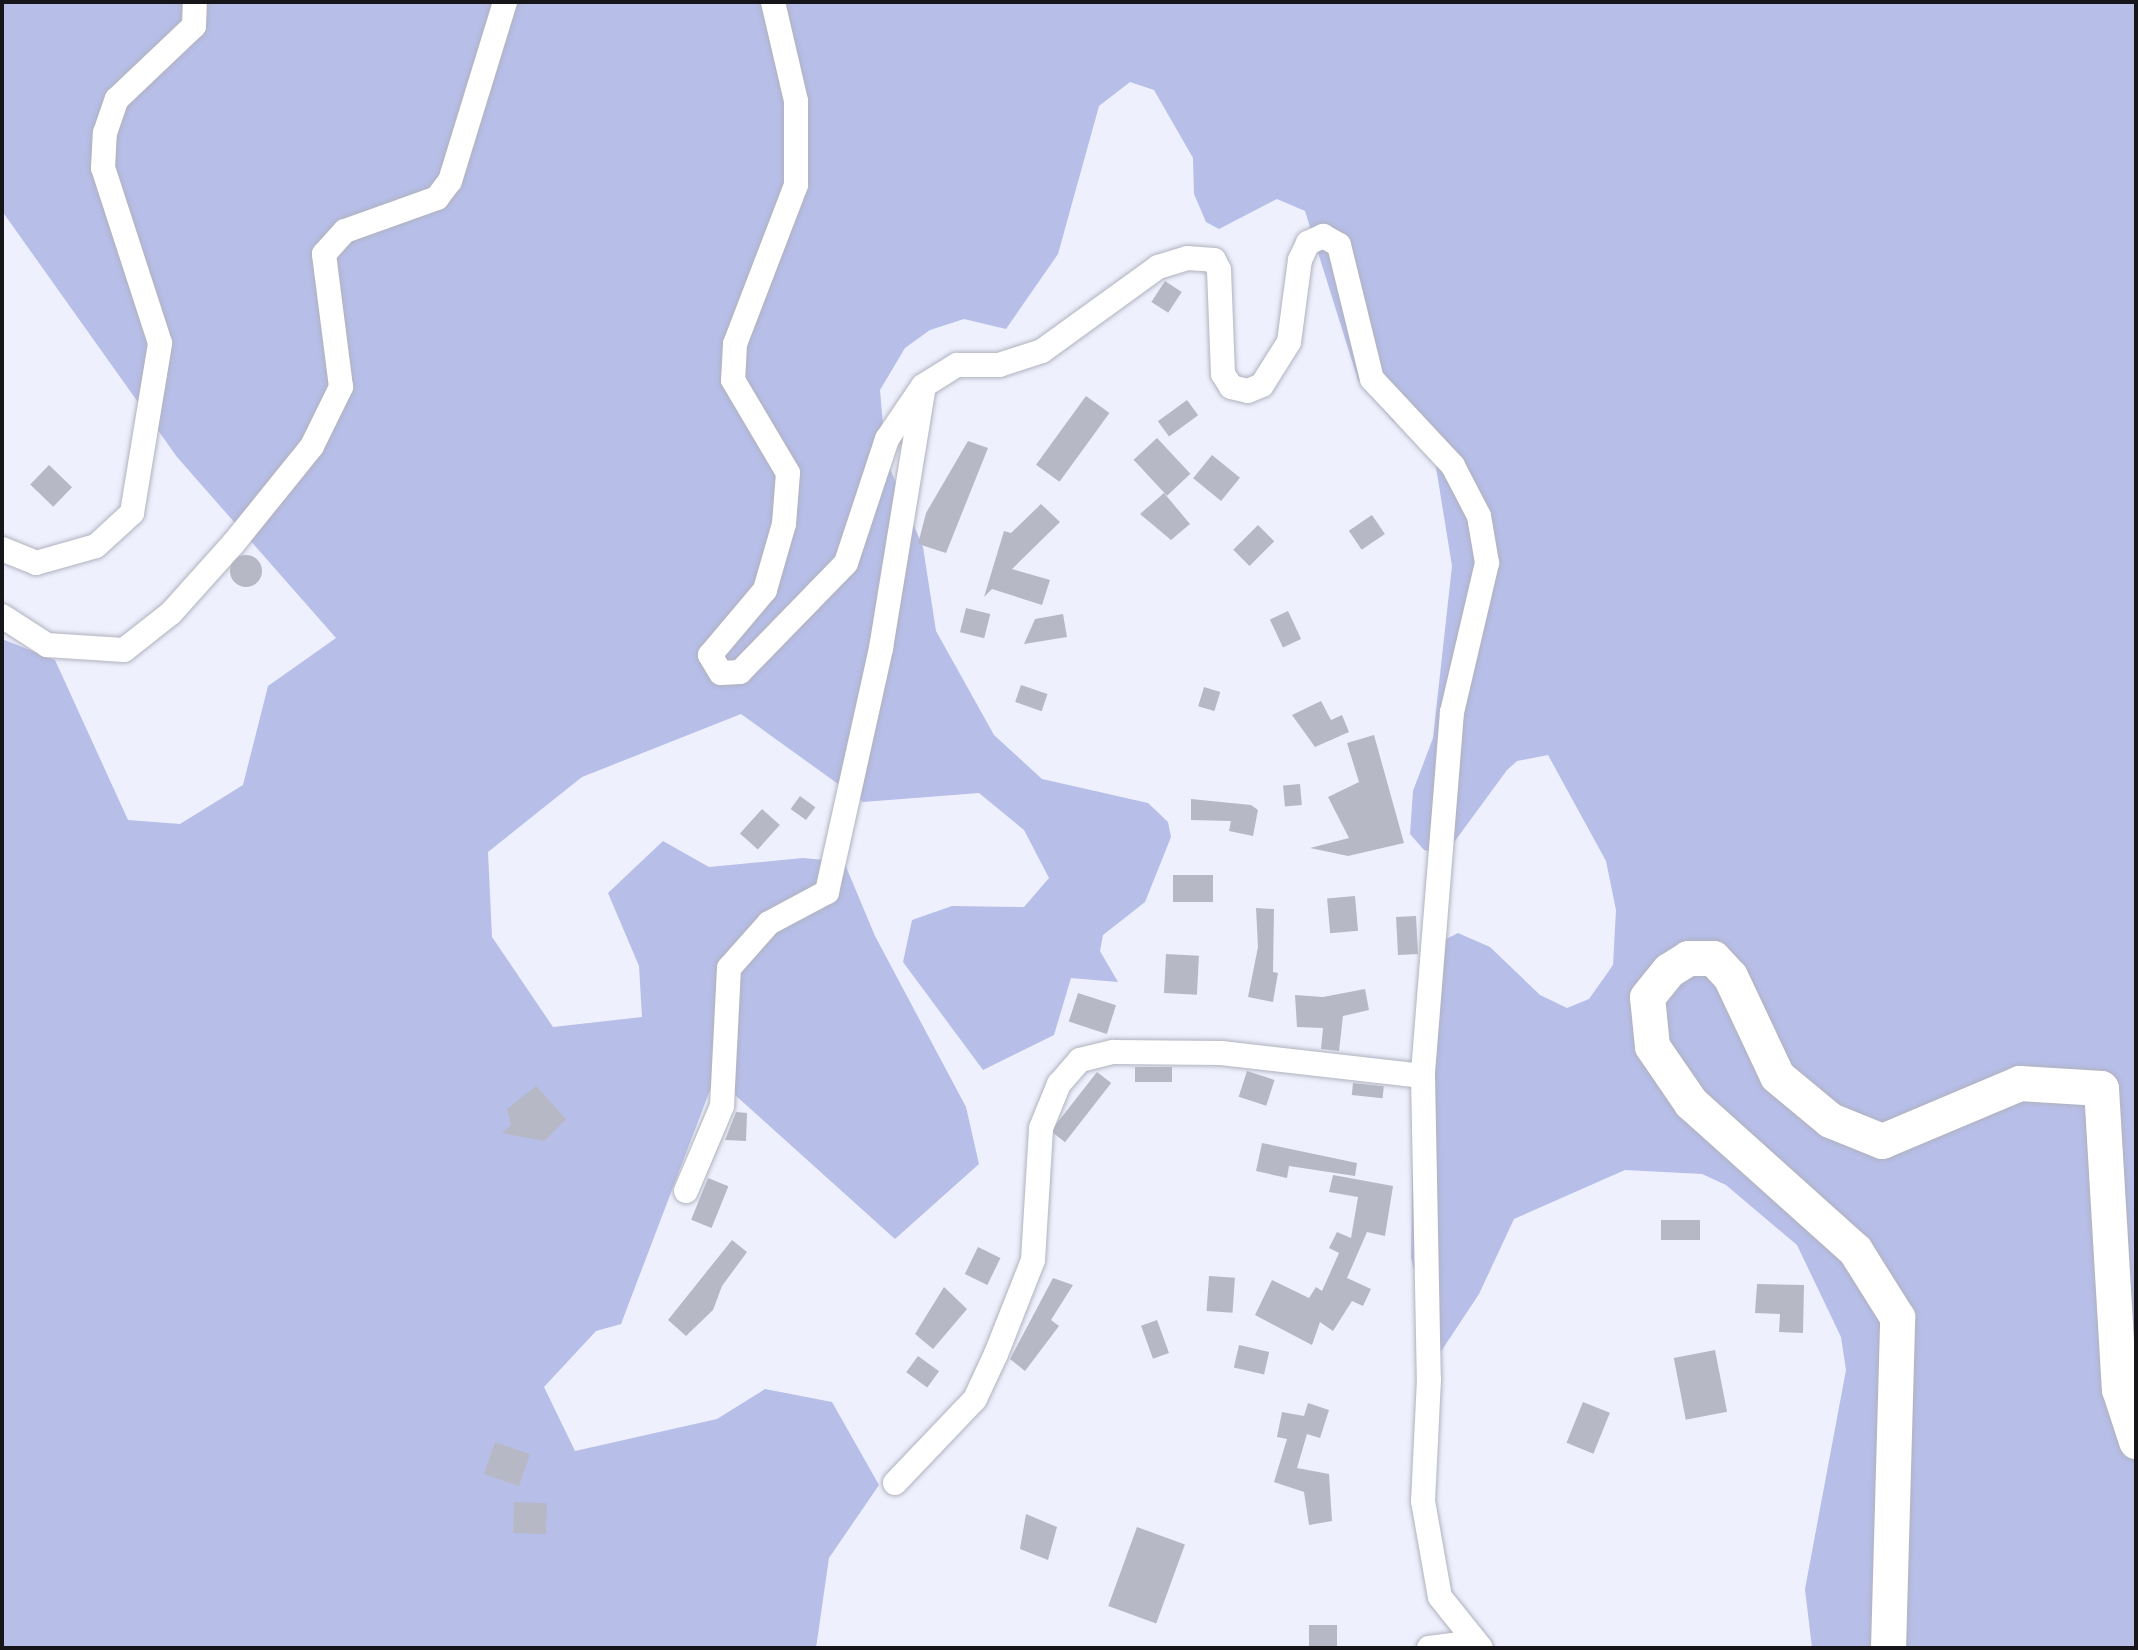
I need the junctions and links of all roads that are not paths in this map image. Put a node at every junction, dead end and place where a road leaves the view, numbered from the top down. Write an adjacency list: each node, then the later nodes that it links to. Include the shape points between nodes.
1 (195, 2): 5 (street, via 194,26 117,99 104,133 103,168 160,343 132,513 96,546 36,563)
2 (505, 2): 6 (street, via 450,181 437,198 345,231 324,254 341,387 312,446 233,544 171,613 124,650 47,645)
3 (773, 2): 4 (street, via 796,101 796,185 735,344 733,380 788,473 784,524 765,590 710,655 722,673 740,672 846,563 887,439)
4 (923, 386): 7 (street, via 957,365 999,365 1042,351 1158,267 1202,257 1214,260 1219,270 1223,374 1231,387 1248,391 1262,385 1289,342 1300,260 1308,243 1323,236 1339,245 1372,379 1453,466 1479,516 1487,563 1452,712); 8 (street, via 879,661 827,891 769,923 729,968 722,1106)
5 (2, 549)
6 (2, 616)
7 (1423, 1076): 10 (street, via 1221,1053 1112,1052 1080,1060 1059,1084 1041,1128 1033,1261 996,1354 975,1399); 11 (street, via 1426,1542 1440,1597)
8 (686, 1191)
9 (2136, 1441): 13 (main road, via 2119,1389 2101,1088 2019,1083 1881,1141 1830,1120 1777,1076 1730,976 1713,958 1688,958 1669,970 1647,997 1652,1046 1691,1103 1855,1250 1897,1317)
10 (895, 1483)
11 (1478, 1645): 12 (street)
12 (1429, 1648)
13 (1888, 1648)

